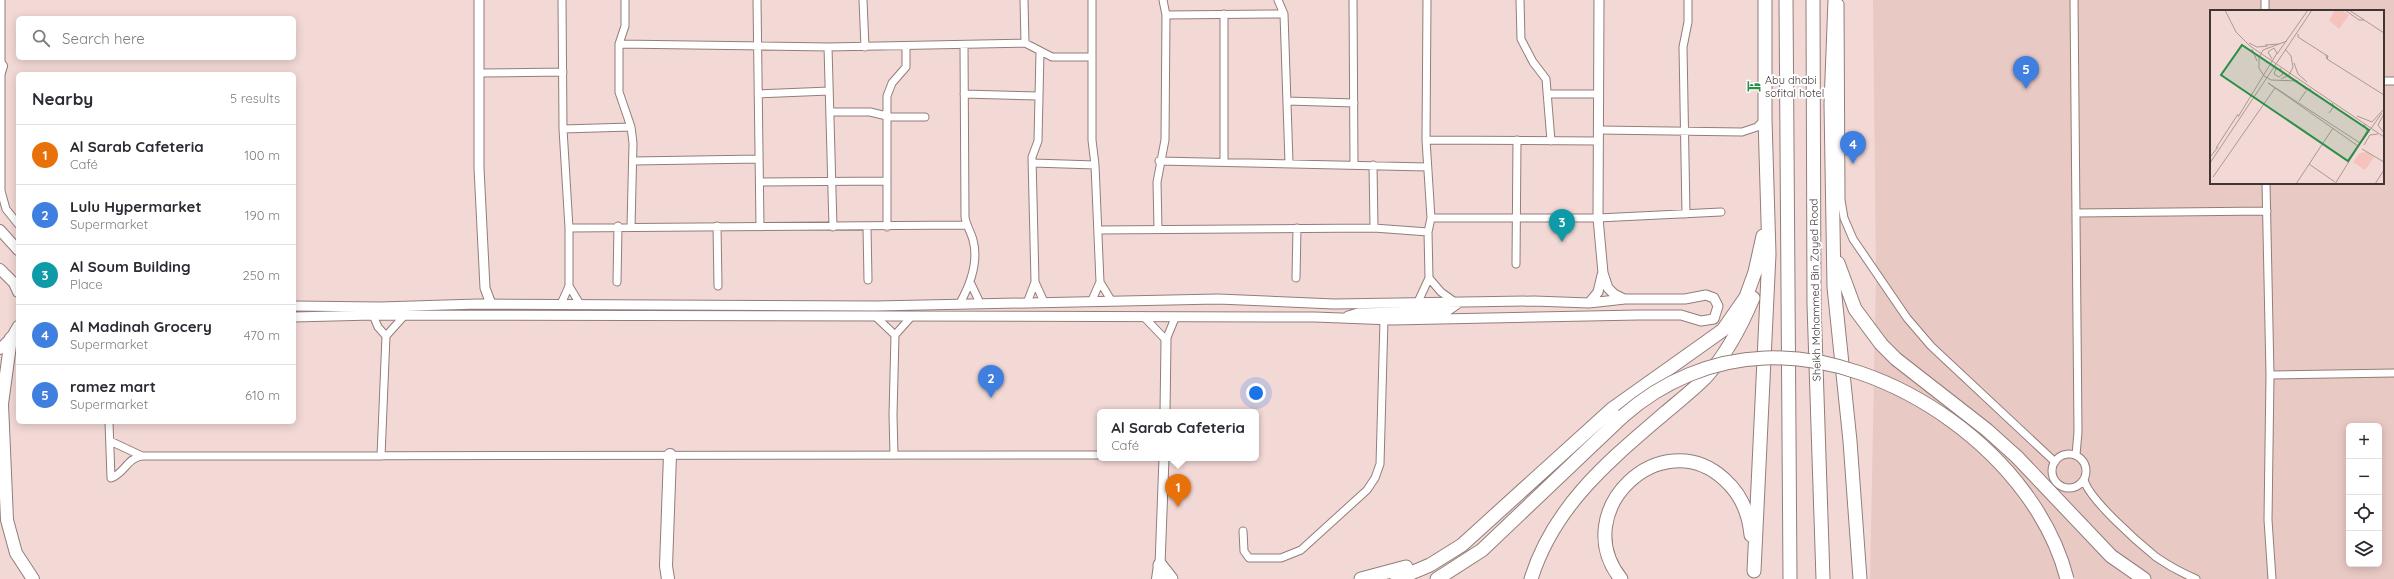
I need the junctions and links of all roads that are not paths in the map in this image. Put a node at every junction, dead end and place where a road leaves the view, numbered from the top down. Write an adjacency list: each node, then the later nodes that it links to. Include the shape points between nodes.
1 (1, 0): 34 (street)
2 (479, 0): 36 (street)
3 (562, 0): 35 (street)
4 (625, 0): 26 (street, via 625,26)
5 (757, 0): 28 (street)
6 (863, 0): 30 (street)
7 (1024, 0): 25 (street)
8 (1092, 0): 33 (street)
9 (1163, 0): 24 (street)
10 (1278, 0): 23 (street)
11 (1353, 0): 46 (street)
12 (1427, 0): 55 (street)
13 (1520, 0): 42 (street, via 1521,39 1533,62 1544,75)
14 (1599, 0): 43 (street)
15 (1688, 0): 54 (street, via 1688,22 1683,47)
16 (1765, 0): 50 (highway)
17 (1786, 0): 172 (highway)
18 (1813, 0): 173 (highway, Sheikh Mohammed Bin Zayed Road, via 1814,304)
19 (1835, 0): 98 (highway, via 1831,104)
20 (1839, 0): 156 (street, via 1841,200 1844,218 1857,245 1907,318 1930,346)
21 (2074, 0): 76 (street)
22 (1224, 14): 23 (street); 24 (street); 62 (street)
23 (1284, 14): 45 (street)
24 (1166, 15): 61 (street, via 1165,140)
25 (1025, 43): 27 (street); 32 (street)
26 (619, 44): 28 (street); 51 (street, via 619,92)
27 (964, 45): 31 (street); 41 (street)
28 (757, 46): 29 (street); 40 (street)
29 (828, 47): 30 (street); 39 (street)
30 (865, 47): 31 (street)
31 (906, 47): 48 (street, via 906,67 890,88)
32 (1040, 52): 33 (street, via 1052,57); 44 (street)
33 (1092, 58): 66 (street, via 1092,140)
34 (1, 67): 82 (street, via 1,191 6,209)
35 (563, 72): 36 (street); 52 (street)
36 (479, 73): 113 (street, via 479,168)
37 (2394, 81): 38 (street)
38 (2384, 82)
39 (829, 91): 40 (street); 47 (street)
40 (758, 94): 59 (street)
41 (964, 94): 44 (street); 83 (street, via 964,213)
42 (1547, 94): 43 (street); 57 (street)
43 (1598, 94): 53 (street)
44 (1039, 96): 64 (street, via 1038,142 1032,157)
45 (1287, 101): 46 (street); 63 (street)
46 (1354, 103): 65 (street)
47 (830, 112): 48 (street, via 870,112); 69 (street)
48 (886, 116): 49 (street); 70 (street)
49 (925, 117)
50 (1765, 119): 54 (street, via 1757,127 1742,132); 73 (highway)
51 (631, 127): 52 (street); 60 (street)
52 (563, 129): 91 (street)
53 (1599, 130): 54 (street); 58 (street)
54 (1684, 131): 77 (street)
55 (1426, 140): 56 (street); 68 (street)
56 (1517, 140): 57 (street); 78 (street)
57 (1551, 140): 58 (street)
58 (1598, 141): 80 (street)
59 (759, 159): 60 (street); 71 (street)
60 (633, 161): 86 (street)
61 (1159, 161): 62 (street); 94 (street)
62 (1224, 161): 63 (street)
63 (1289, 162): 65 (street)
64 (1033, 163): 66 (street); 107 (street)
65 (1354, 164): 67 (street)
66 (1095, 165): 96 (street)
67 (1373, 165): 68 (street); 93 (street)
68 (1427, 167): 79 (street)
69 (832, 181): 70 (street); 71 (street); 88 (street)
70 (887, 181): 90 (street)
71 (760, 182): 87 (street)
72 (2266, 184): 74 (street)
73 (1766, 204): 81 (highway); 158 (highway, via 1753,278 1746,297 1732,320 1713,338 1612,409)
74 (2267, 211): 76 (street); 145 (street)
75 (1721, 212): 77 (street)
76 (2076, 213): 152 (street)
77 (1686, 214): 80 (street)
78 (1517, 216): 79 (street); 80 (street); 100 (street)
79 (1431, 218): 97 (street)
80 (1598, 218): 102 (street)
81 (1768, 221): 161 (highway, via 1769,254); 170 (highway, via 1760,275 1745,319 1724,353 1705,377 1599,470 1572,500 1547,540)
82 (16, 222)
83 (967, 225): 90 (street); 109 (street, via 974,245)
84 (618, 226): 86 (street); 91 (street); 106 (street)
85 (717, 226): 86 (street); 87 (street); 112 (street)
86 (632, 227)
87 (760, 227): 88 (street)
88 (833, 227): 89 (street)
89 (868, 227): 90 (street); 105 (street)
90 (887, 227)
91 (569, 228): 111 (street)
92 (1297, 228): 93 (street); 94 (street); 103 (street)
93 (1374, 228): 97 (street)
94 (1158, 229): 96 (street)
95 (0, 230): 99 (main road)
96 (1098, 230): 108 (street)
97 (1428, 232): 104 (street)
98 (1834, 247): 174 (highway, via 1835,309 1850,441); 176 (highway, via 1846,290 1855,308 1881,344 1896,359 1987,430 2017,457 2111,556)
99 (16, 248)
100 (1516, 264)
101 (0, 269): 110 (main road)
102 (1602, 273): 114 (street, via 1611,292); 121 (street, via 1598,292)
103 (1296, 278)
104 (1429, 278): 126 (street); 127 (street, via 1441,292)
105 (868, 280)
106 (617, 282)
107 (1035, 282): 117 (street); 120 (street)
108 (1100, 282): 115 (street); 116 (street)
109 (971, 284): 118 (street); 119 (street)
110 (16, 286)
111 (569, 286): 124 (street); 125 (street)
112 (718, 286)
113 (485, 288): 122 (street); 123 (street)
114 (1625, 299): 121 (street); 138 (street, via 1685,300 1706,295 1714,298 1718,311 1714,318 1705,321 1681,315)
115 (1092, 300): 116 (street); 117 (street)
116 (1110, 300): 126 (street, via 1218,298 1334,304)
117 (1044, 302): 120 (street)
118 (960, 303): 119 (street); 125 (street, via 876,306)
119 (980, 303): 120 (street)
120 (1027, 303)
121 (1589, 303): 127 (street, via 1534,301)
122 (478, 304): 123 (street); 129 (street)
123 (491, 304): 124 (street)
124 (561, 304): 125 (street)
125 (580, 304)
126 (1417, 304): 127 (street)
127 (1457, 304): 137 (street, via 1447,311 1358,313)
128 (296, 306): 129 (street)
129 (404, 306): 130 (street)
130 (373, 315): 131 (street); 133 (street); 141 (street, via 378,327)
131 (404, 316): 134 (street); 141 (street)
132 (1143, 316): 135 (street); 136 (street); 142 (street)
133 (296, 317)
134 (876, 317): 135 (street); 139 (street)
135 (911, 317): 139 (street)
136 (1175, 318): 137 (street); 142 (street)
137 (1345, 318): 138 (street)
138 (1384, 320): 159 (street, via 1380,464 1372,485 1307,545 1288,556 1274,560 1249,558 1244,551)
139 (895, 335): 150 (street)
140 (14, 336): 143 (main road); 163 (highway, via 2,404 7,520 16,554)
141 (386, 336): 154 (street)
142 (1166, 340): 146 (street)
143 (0, 349)
144 (2394, 374): 145 (street)
145 (2270, 375): 162 (street)
146 (1165, 409)
147 (109, 424): 148 (street)
148 (110, 441): 153 (street); 153 (street, via 111,478 119,474 133,459)
149 (670, 455): 150 (street); 154 (street); 164 (highway, via 666,566)
150 (894, 455): 151 (street)
151 (1097, 455)
152 (2076, 455): 156 (street, via 2064,455); 157 (street, via 2086,466)
153 (142, 456): 154 (street)
154 (381, 456)
155 (1164, 461): 160 (street)
156 (2055, 462): 157 (street, via 2052,469 2053,477 2060,485 2075,487)
157 (2084, 479): 177 (street, via 2091,496 2142,545 2170,566)
158 (1500, 511): 167 (highway, via 1481,520 1425,559 1386,574); 168 (highway, via 1452,552 1420,571)
159 (1243, 531)
160 (1160, 565): 165 (highway); 166 (highway)
161 (1754, 575): 171 (highway, via 1750,524 1743,503 1731,485 1695,463 1670,462 1657,464 1624,484 1610,507 1606,520 1605,547 1609,560)
162 (2270, 577)
163 (33, 579)
164 (668, 579)
165 (1158, 579)
166 (1171, 579)
167 (1361, 579)
168 (1397, 579)
169 (1437, 579): 175 (highway, bridge, via 1465,563 1494,540 1622,416 1650,395 1696,371 1730,362 1765,358 1797,359 1854,372 1884,383 1922,402 1953,422 1987,450 2021,488 2042,518 2058,551)
170 (1531, 579)
171 (1621, 579)
172 (1790, 579)
173 (1823, 579)
174 (1860, 579)
175 (2067, 579)
176 (2144, 579)
177 (2196, 579)

